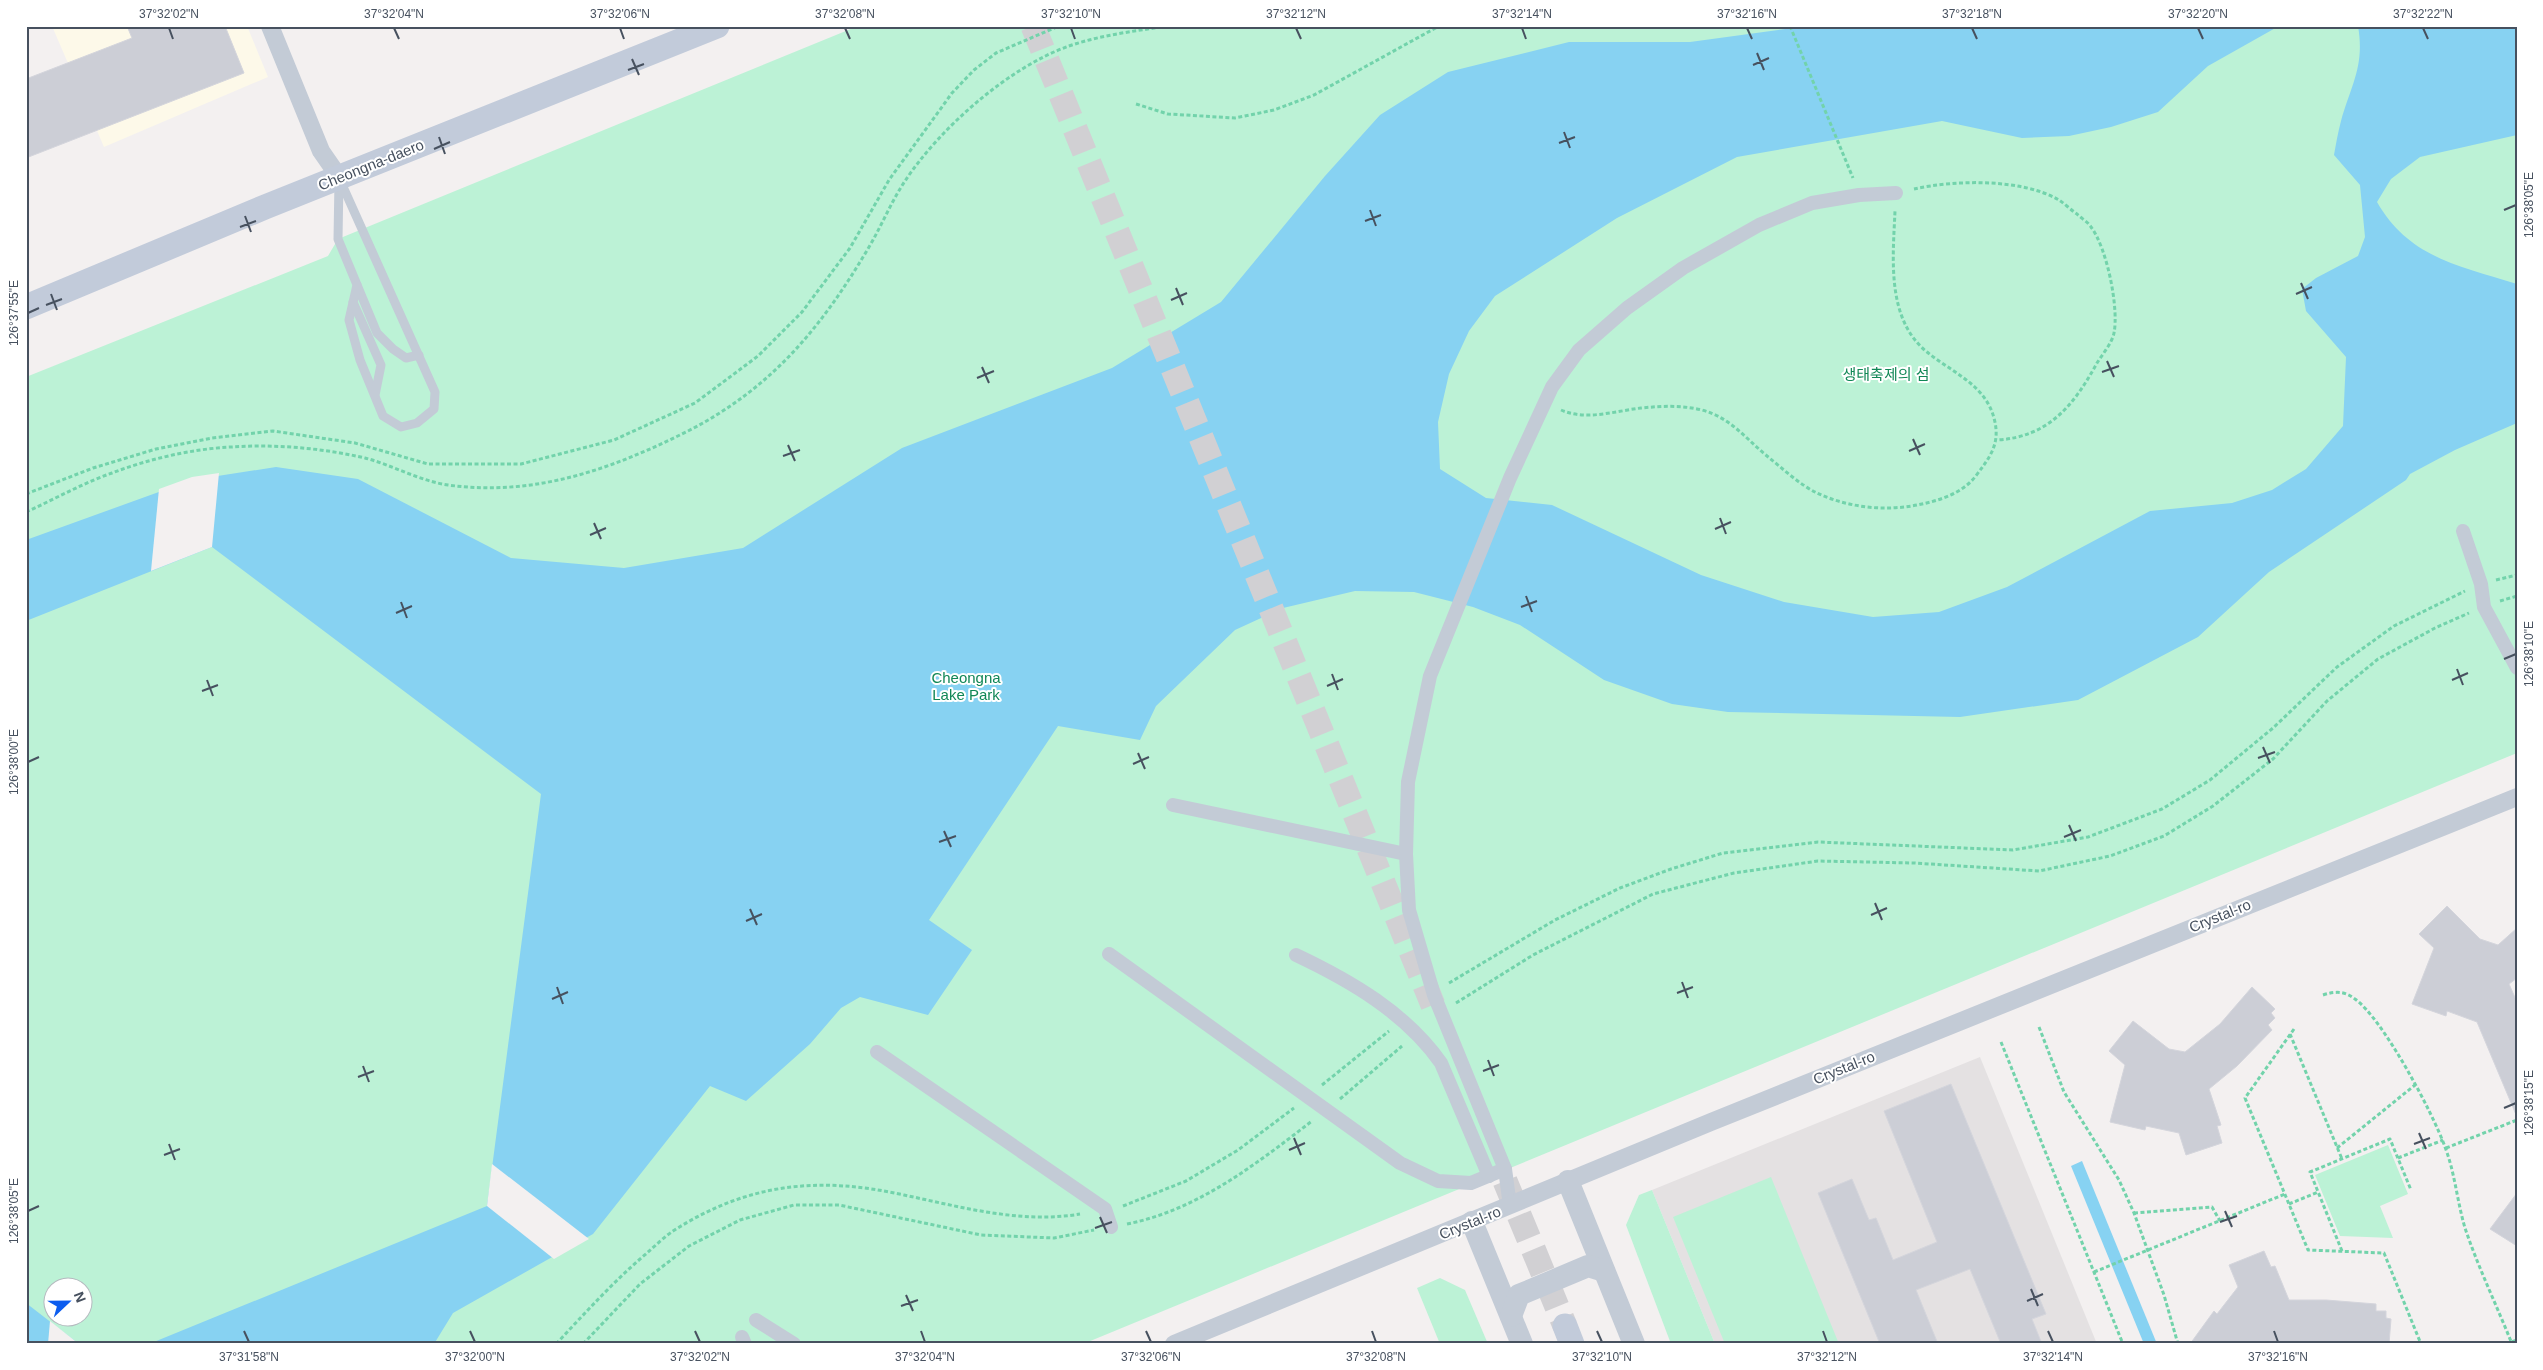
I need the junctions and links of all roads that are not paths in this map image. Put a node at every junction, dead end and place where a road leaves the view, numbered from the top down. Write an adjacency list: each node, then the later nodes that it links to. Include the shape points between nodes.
1 (270, 26): 3 (street, via 322,151)
2 (717, 26): 3 (main road, Cheongna-daero)
3 (339, 177): 5 (lane, via 338,240); 7 (main road, Cheongna-daero); 8 (lane)
4 (1896, 193): 14 (street, via 1812,203 1758,224 1682,268 1627,308 1579,350 1552,387 1510,478 1430,676 1408,782)
5 (357, 285): 6 (lane); 8 (lane, via 377,333 406,358)
6 (353, 302): 9 (lane, via 349,320 360,360); 9 (lane, via 381,365)
7 (26, 307)
8 (420, 355): 9 (lane, via 435,392 434,409 417,423 401,427 383,416)
9 (375, 396)
10 (2464, 531): 11 (street, via 2481,584 2484,607)
11 (2517, 668)
12 (2517, 797): 20 (street, Crystal-ro)
13 (1173, 805): 14 (street)
14 (1406, 854): 18 (street, via 1409,910 1434,995)
15 (1108, 954): 19 (street, via 1400,1163 1438,1181 1471,1183)
16 (1296, 955): 19 (street, via 1376,999 1432,1050 1441,1063)
17 (877, 1052): 23 (street, via 1106,1209)
18 (1505, 1169): 19 (street); 21 (street)
19 (1489, 1176)
20 (1568, 1181): 21 (street, Crystal-ro); 24 (street)
21 (1510, 1206): 22 (street, Crystal-ro)
22 (1472, 1222): 25 (street); 28 (street, Crystal-ro)
23 (1111, 1227)
24 (1604, 1271): 25 (street, via 1588,1266 1519,1294); 30 (street)
25 (1511, 1316): 29 (street)
26 (756, 1320): 27 (street)
27 (794, 1344)
28 (1174, 1344)
29 (1522, 1344)
30 (1634, 1344)

